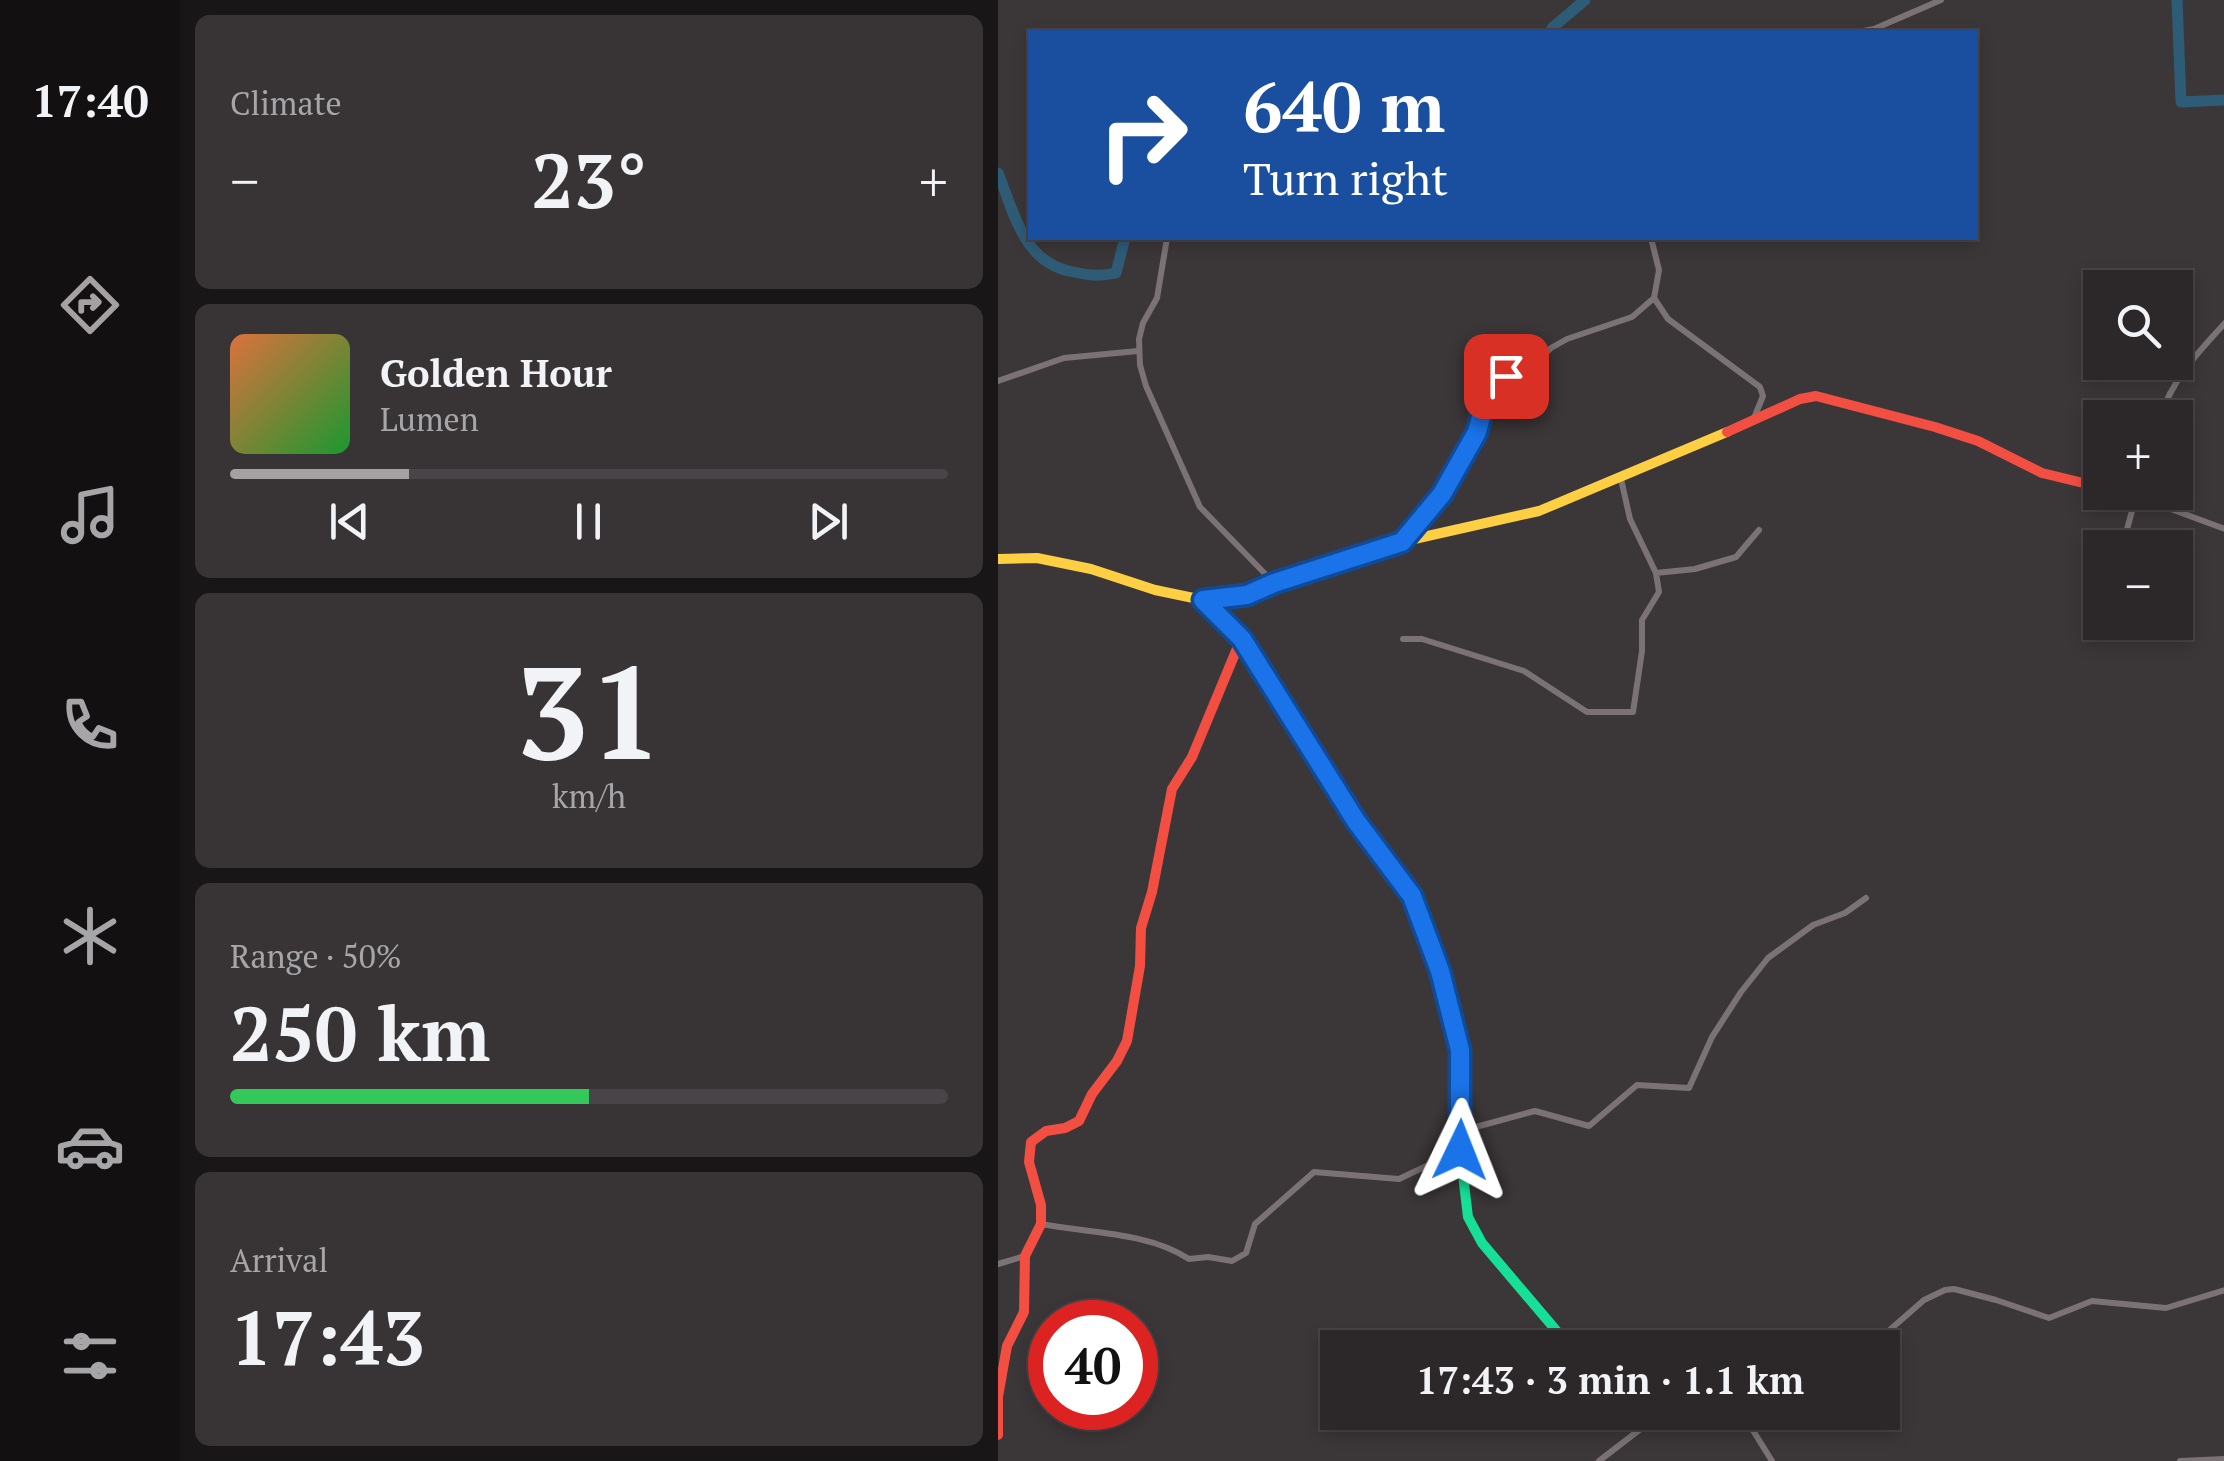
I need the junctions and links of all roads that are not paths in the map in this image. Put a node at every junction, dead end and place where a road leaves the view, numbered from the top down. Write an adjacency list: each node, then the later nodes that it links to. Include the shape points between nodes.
1 (1940, 0): 2 (street)
2 (1869, 30)
3 (1167, 240): 7 (street, via 1158,298)
4 (1652, 240): 5 (street, via 1659,270)
5 (1654, 298): 10 (street, via 1668,319 1760,387); 16 (street, via 1632,317 1566,339 1503,379 1486,398 1477,432 1442,494)
6 (2224, 323): 9 (street)
7 (1138, 350): 8 (street, via 1064,358); 19 (street, via 1146,386 1200,507)
8 (998, 380)
9 (2167, 400)
10 (1754, 420): 11 (street); 12 (street, via 1800,399 1824,397 1935,427)
11 (1620, 479): 16 (street, via 1539,511); 18 (street)
12 (2083, 482)
13 (2177, 510): 14 (street)
14 (2224, 529)
15 (1759, 530): 18 (street, via 1736,557)
16 (1402, 542): 19 (street)
17 (998, 558): 20 (street, via 1091,568)
18 (1656, 573): 22 (street, via 1659,592 1642,620 1633,712 1587,712 1524,671 1422,639)
19 (1274, 583): 20 (street, via 1234,598)
20 (1203, 600): 21 (street)
21 (1242, 639): 24 (street, via 1356,821 1412,896 1454,1016); 26 (street, via 1172,790 1141,928 1127,1040 1079,1121 1031,1142)
22 (1402, 639)
23 (1866, 898): 24 (street, via 1768,958 1712,1038 1689,1088 1637,1085 1588,1126 1534,1111)
24 (1462, 1131): 25 (street)
25 (1460, 1150): 26 (street, via 1399,1179 1314,1172 1254,1224 1246,1253 1232,1261 1189,1260 1127,1238); 30 (street, via 1475,1232)
26 (1042, 1224): 27 (street)
27 (1025, 1256): 28 (street); 34 (street, via 1024,1312 1007,1346)
28 (998, 1264)
29 (2224, 1290): 31 (street, via 2166,1308 2092,1301 2049,1318 1945,1290)
30 (1556, 1330)
31 (1890, 1330)
32 (1639, 1430): 36 (street)
33 (1753, 1430): 37 (street)
34 (998, 1434)
35 (2224, 1459): 38 (street)
36 (1599, 1461)
37 (1772, 1461)
38 (2180, 1461)

